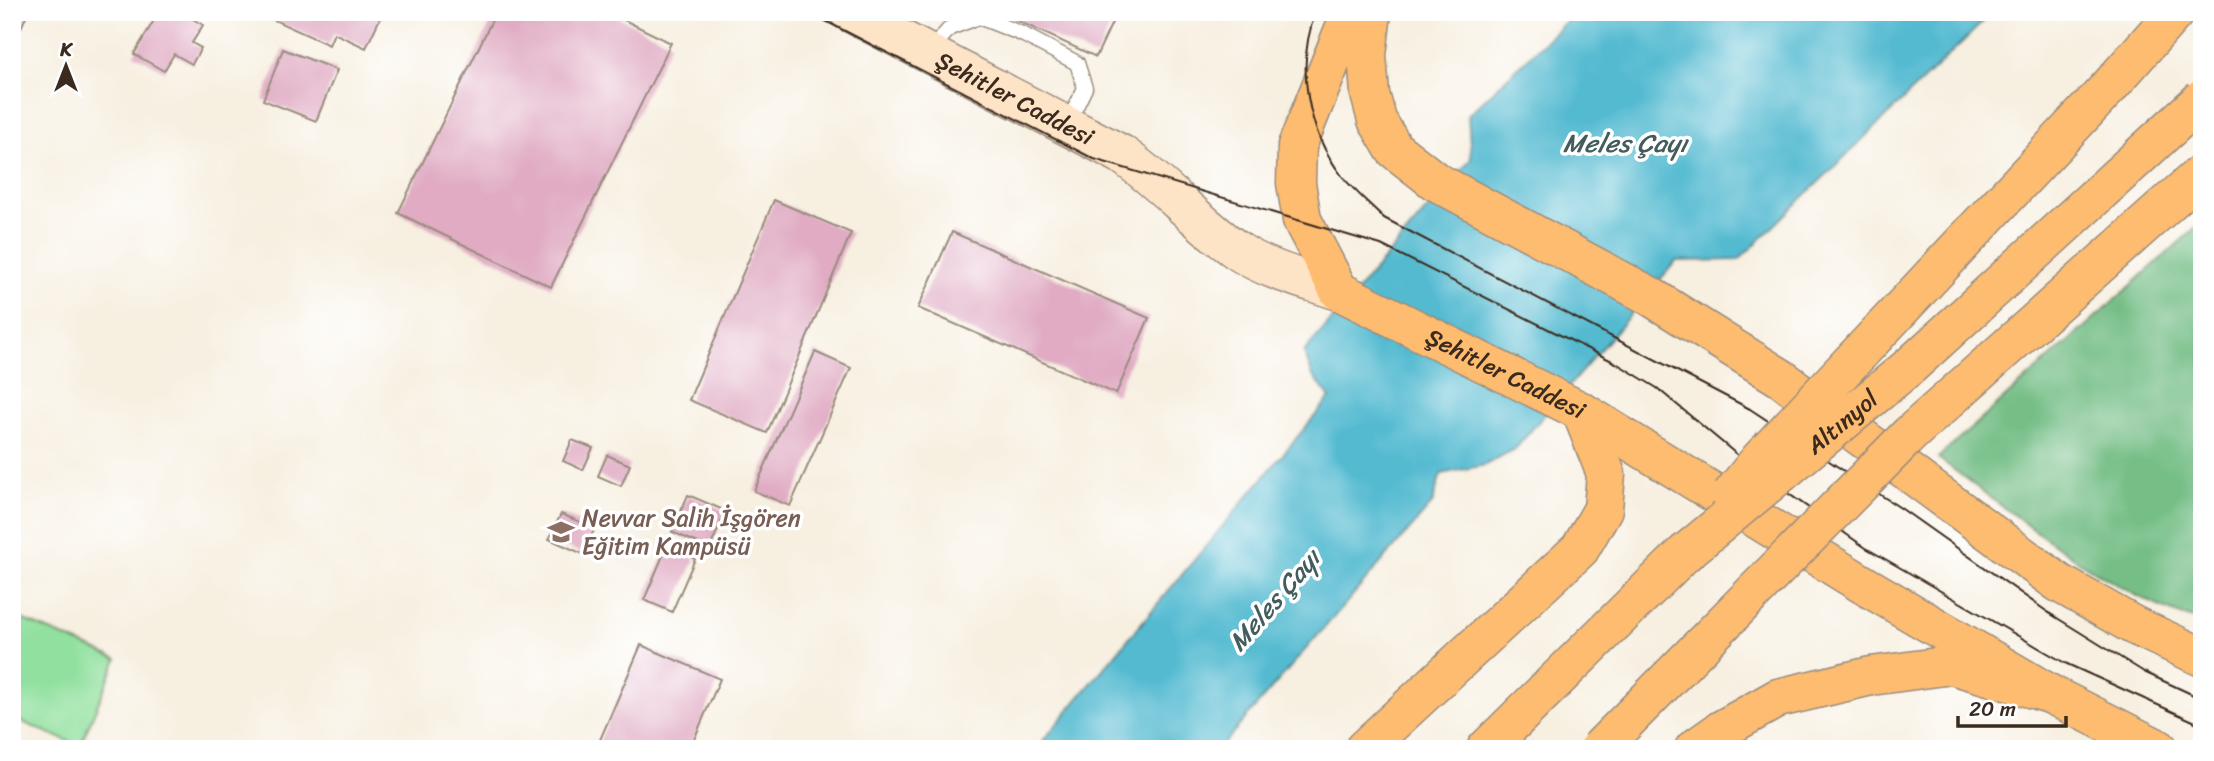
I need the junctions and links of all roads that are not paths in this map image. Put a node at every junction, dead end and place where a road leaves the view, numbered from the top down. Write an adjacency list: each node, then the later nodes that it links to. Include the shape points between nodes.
1 (849, 12): 6 (street, Şehitler Caddesi)
2 (956, 12): 6 (lane)
3 (1351, 12): 10 (main road, via 1297,146 1302,220)
4 (1373, 12): 13 (main road, via 1367,55 1377,120 1394,149 1435,181 1650,296 1781,378 2059,583)
5 (2175, 12): 12 (main road, bridge, via 1760,459)
6 (939, 40): 8 (street, Şehitler Caddesi); 8 (lane, via 979,17 1077,63 1084,88)
7 (2202, 99): 12 (main road, Altınyol, bridge, via 1910,366)
8 (1066, 127): 10 (street, Şehitler Caddesi, via 1121,154 1156,178 1192,215 1240,253)
9 (2202, 173): 18 (main road, bridge, via 1910,434)
10 (1339, 291): 11 (main road, Şehitler Caddesi)
11 (1581, 411): 14 (main road, Şehitler Caddesi); 16 (main road, via 1606,474 1603,509 1580,549)
12 (1684, 554): 17 (main road, Altınyol)
13 (2202, 657)
14 (2050, 694): 15 (main road, Şehitler Caddesi); 19 (main road, via 1952,665 1871,676 1778,698)
15 (2121, 740): 20 (main road, Şehitler Caddesi)
16 (1364, 749)
17 (1486, 749)
18 (1599, 749)
19 (1694, 749)
20 (2159, 749)

